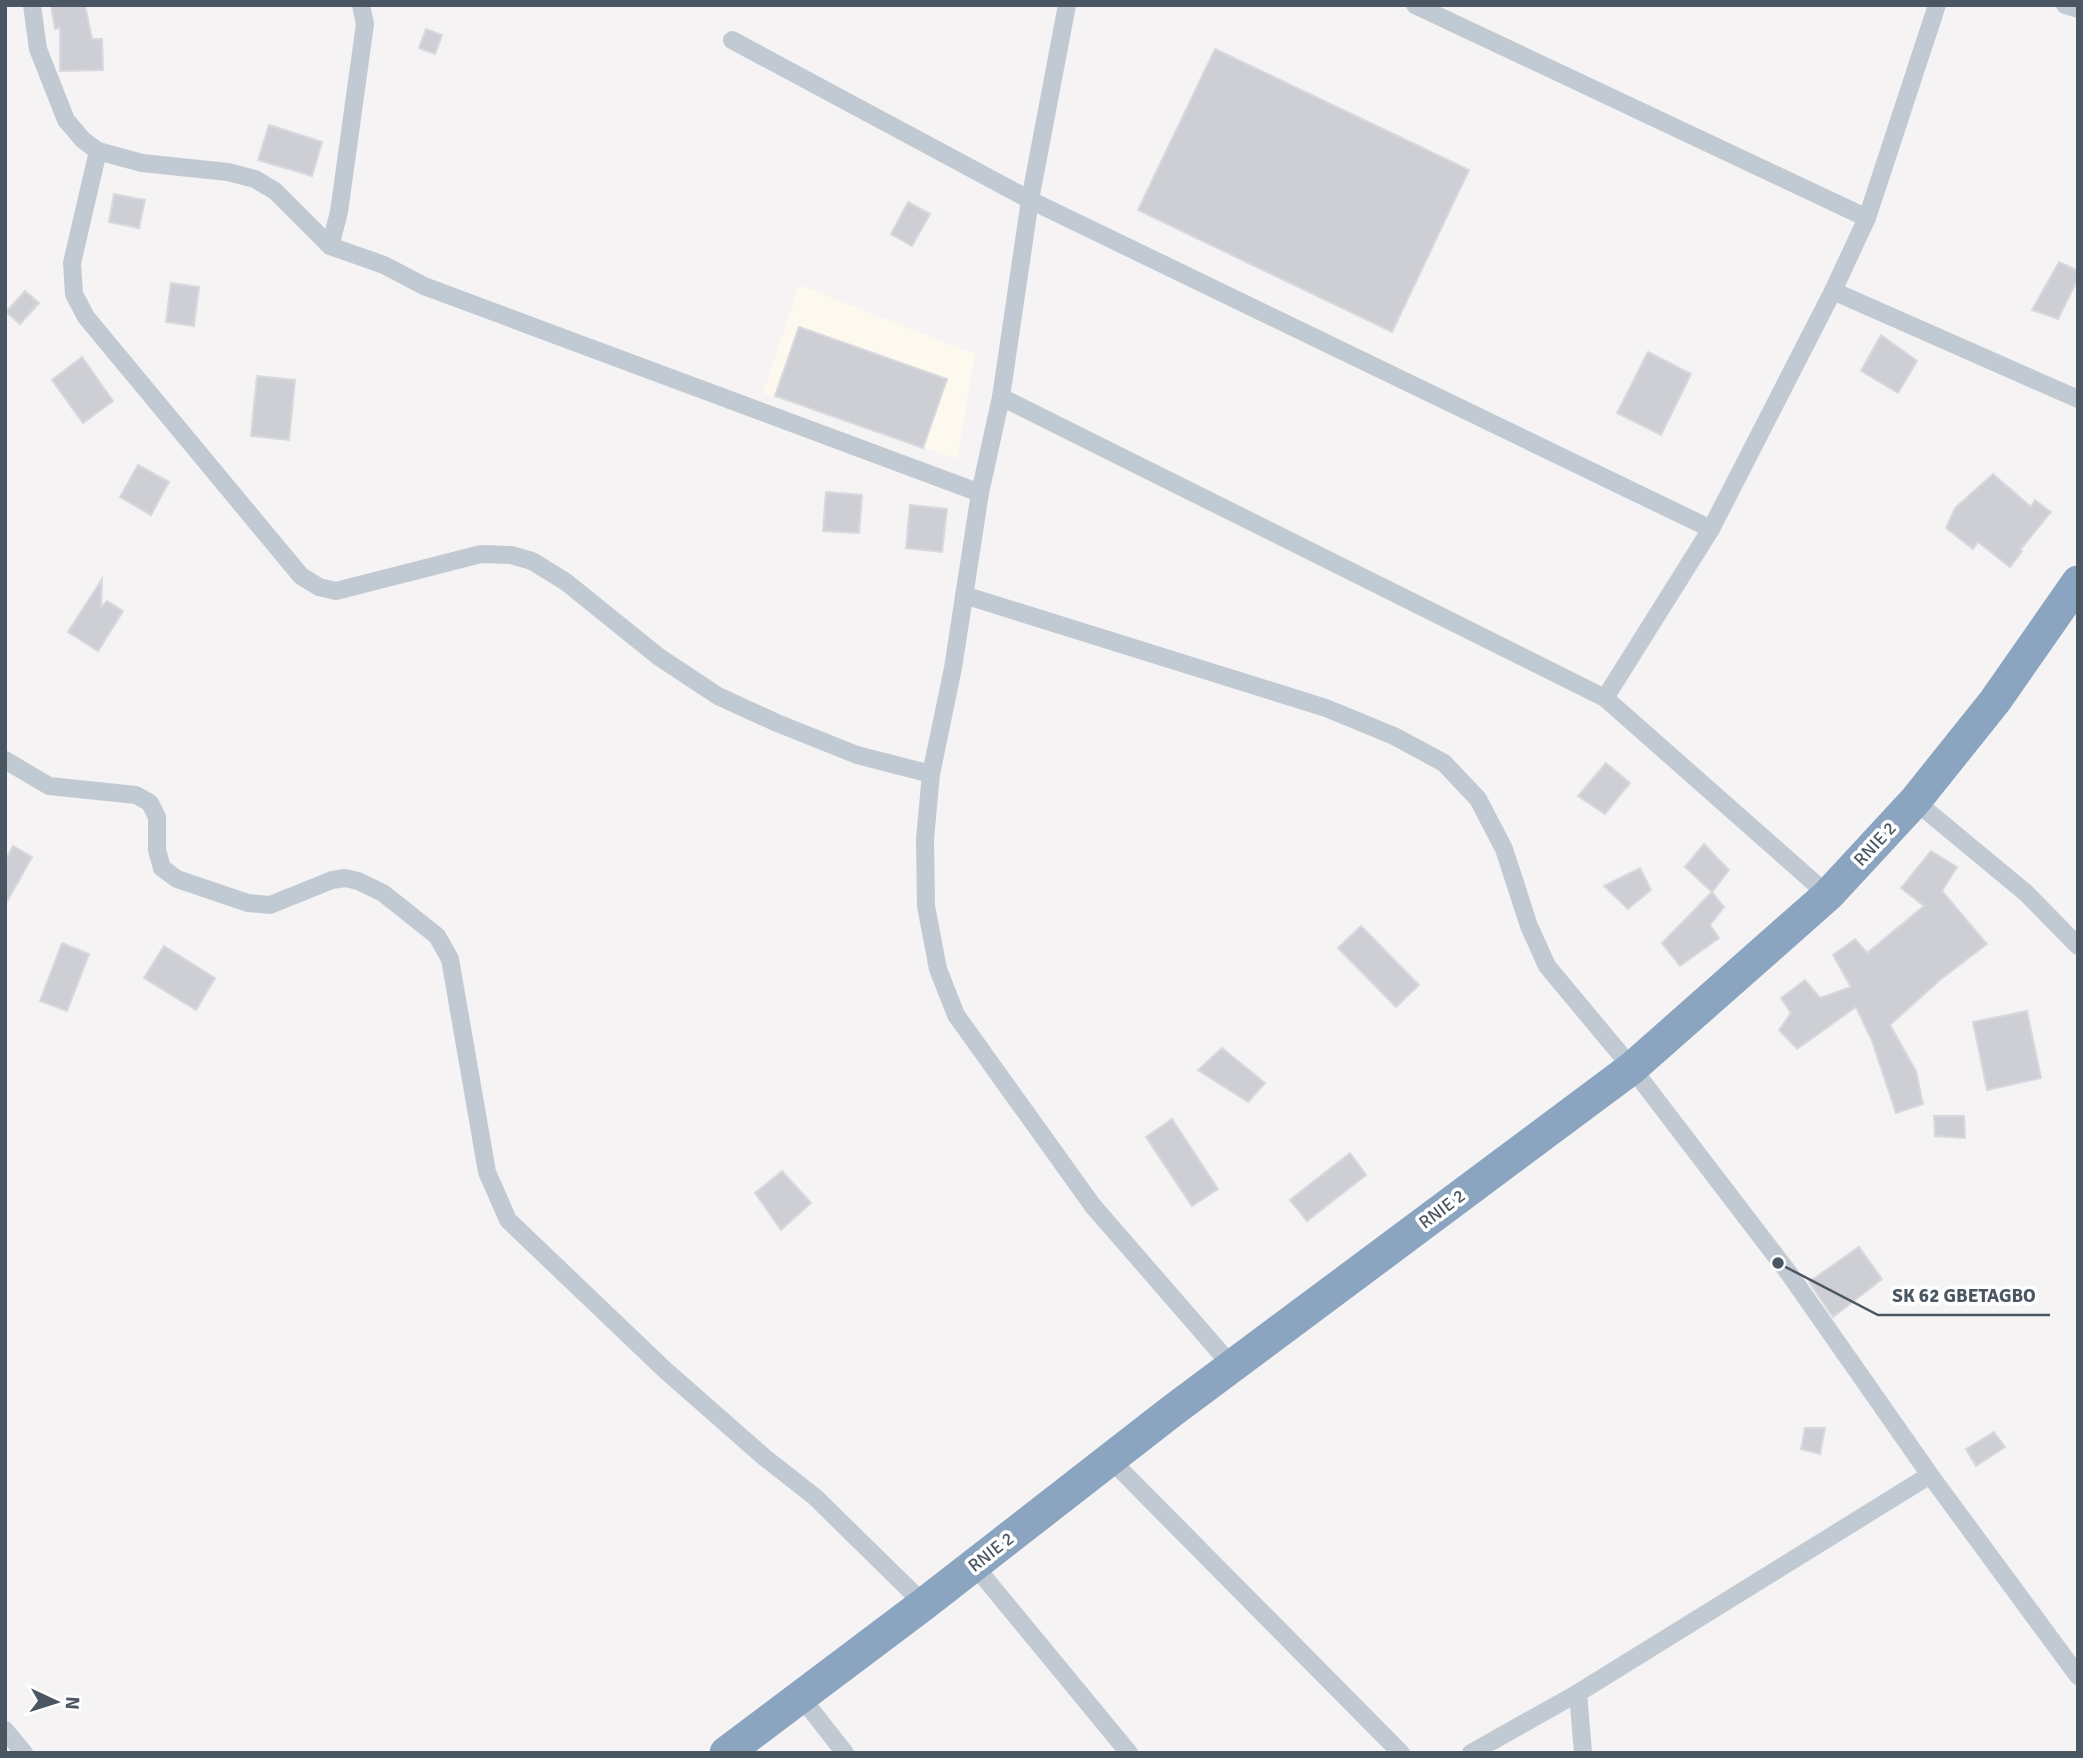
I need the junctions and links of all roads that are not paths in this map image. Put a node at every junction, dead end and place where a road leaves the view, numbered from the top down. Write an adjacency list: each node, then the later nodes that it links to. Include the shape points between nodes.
1 (32, 5): 9 (street, via 38,49 66,120)
2 (361, 5): 12 (street, via 365,24 340,212)
3 (1067, 5): 10 (street)
4 (1415, 5): 11 (street)
5 (1937, 5): 11 (street)
6 (2065, 5): 7 (street)
7 (2078, 9)
8 (732, 40): 10 (street)
9 (98, 152): 12 (street, via 255,179 275,191); 22 (street, via 72,264 74,294 86,317 301,576 336,591 481,554 532,561 719,696 857,755)
10 (1030, 200): 14 (street); 17 (street)
11 (1867, 218): 13 (street)
12 (330, 246): 16 (street, via 384,265 424,286)
13 (1833, 291): 15 (street); 17 (street)
14 (1000, 397): 16 (street); 20 (street)
15 (2078, 398)
16 (980, 494): 19 (street)
17 (1712, 529): 20 (street)
18 (2078, 582): 23 (highway, RNIE 2 / RNIE 2, via 1995,701)
19 (964, 595): 22 (street); 26 (street, via 1326,708 1444,763 1478,799 1504,849 1547,966)
20 (1605, 698): 24 (street)
21 (5, 760): 31 (street, via 49,786 136,795 150,803 157,817 162,867 177,879 248,903 270,905 345,878 383,893 437,936 450,959 487,1172 508,1220 665,1370 815,1497)
22 (931, 774): 27 (street, via 925,839 926,906 938,969 956,1014 1093,1206)
23 (1915, 801): 24 (highway, RNIE 2 / RNIE 2); 25 (street, via 2026,893)
24 (1828, 895): 26 (highway, RNIE 2 / RNIE 2)
25 (2078, 946)
26 (1632, 1068): 27 (highway, RNIE 2 / RNIE 2); 29 (street, via 1788,1272)
27 (1232, 1366): 28 (highway, RNIE 2 / RNIE 2)
28 (1110, 1460): 30 (highway, RNIE 2 / RNIE 2); 40 (street)
29 (1930, 1475): 32 (street); 33 (street)
30 (974, 1564): 31 (highway, RNIE 2 / RNIE 2); 39 (street)
31 (924, 1604): 34 (highway, RNIE 2 / RNIE 2)
32 (2078, 1676)
33 (1578, 1693): 41 (street); 42 (street)
34 (800, 1697): 37 (highway, RNIE 2 / RNIE 2); 38 (street)
35 (5, 1730): 36 (street)
36 (24, 1753)
37 (726, 1753)
38 (845, 1753)
39 (1129, 1753)
40 (1401, 1753)
41 (1471, 1753)
42 (1583, 1753)

